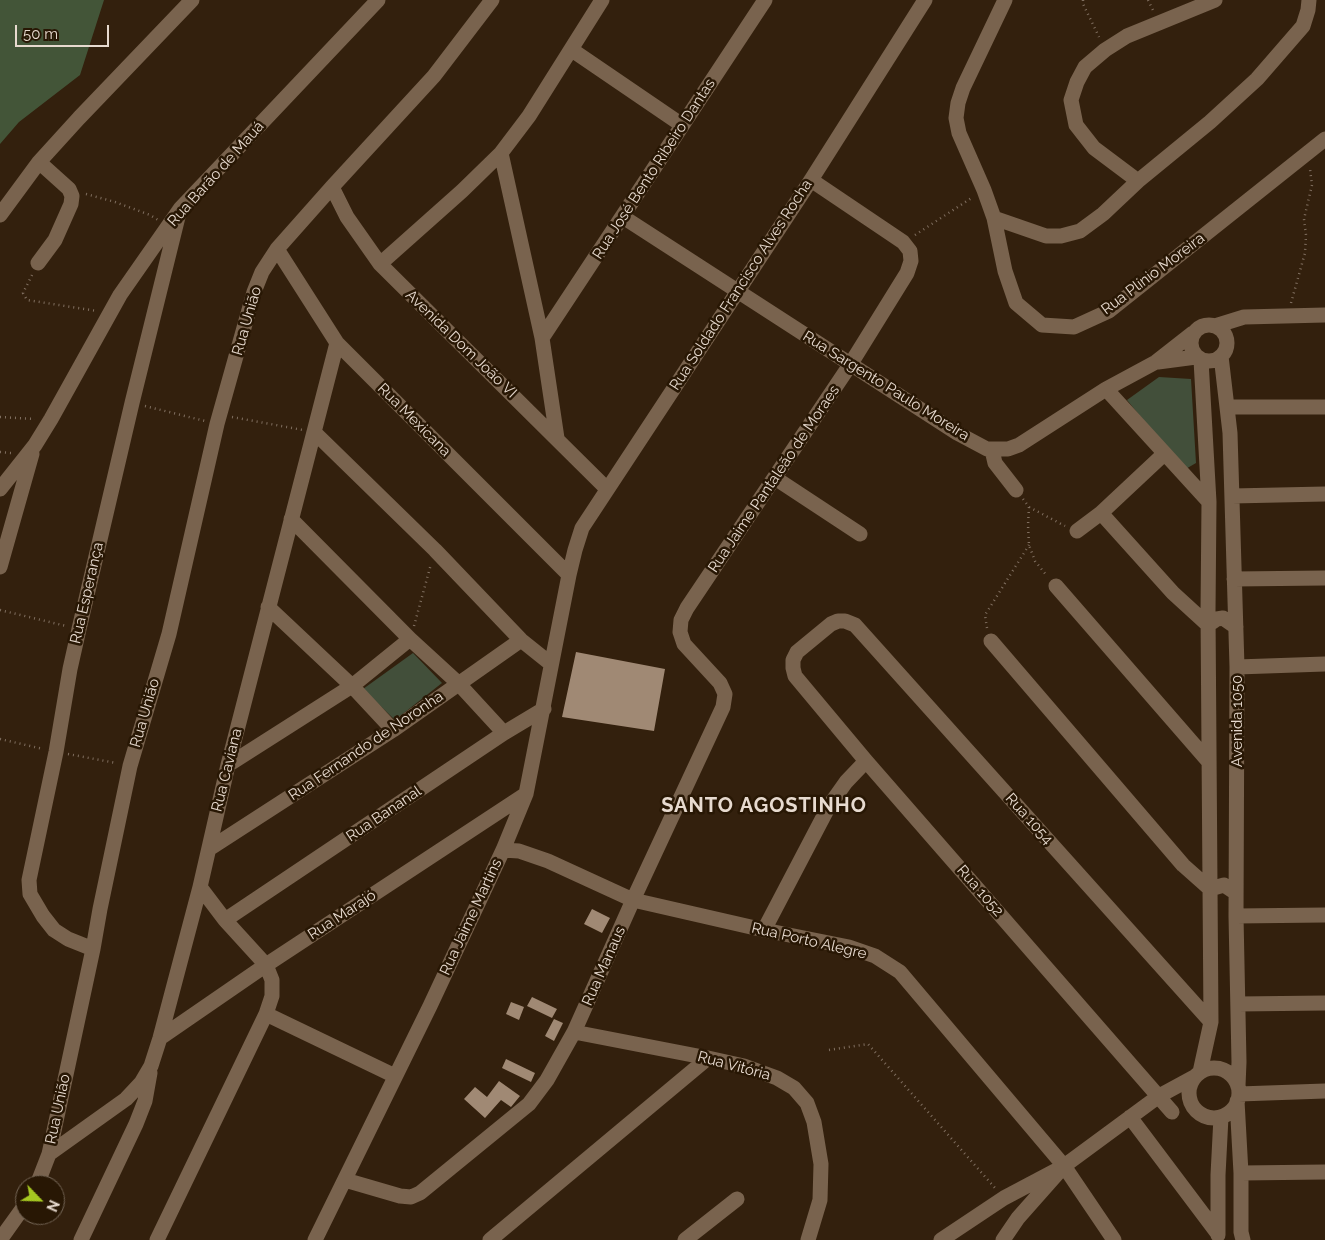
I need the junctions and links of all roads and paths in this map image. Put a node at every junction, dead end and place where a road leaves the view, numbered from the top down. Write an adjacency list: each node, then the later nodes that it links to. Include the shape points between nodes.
1 (192, 0): 17 (street)
2 (378, 0): 23 (street, Rua Barão de Mauá)
3 (492, 0): 20 (street, Rua União, via 434,76)
4 (602, 0): 11 (street)
5 (765, 0): 13 (street, Rua José Bento Ribeiro Dantas)
6 (925, 0): 18 (street, Rua Soldado Francisco Alves Rocha)
7 (1006, 0): 22 (street, Rua Plínio Moreira, via 963,88 956,118 959,133)
8 (1083, 0): 12 (path)
9 (1214, 0): 12 (street, via 1128,36)
10 (1309, 0): 19 (street, via 1303,26 1257,79)
11 (572, 50): 13 (street); 16 (street)
12 (1105, 50): 19 (street, via 1085,67 1077,82 1071,100 1076,125 1094,148)
13 (682, 125): 25 (street, Rua José Bento Ribeiro Dantas)
14 (1325, 139): 15 (street, Rua Plínio Moreira)
15 (1307, 152): 26 (street, Rua Plínio Moreira, via 1109,310 1074,327 1042,325 1016,303 1005,271); 35 (path, via 1312,185 1304,219 1305,253)
16 (501, 153): 31 (street); 40 (street)
17 (40, 162): 21 (street); 24 (street)
18 (811, 180): 28 (street); 32 (street, Rua Soldado Francisco Alves Rocha)
19 (1138, 182): 26 (street, via 1080,231 1061,236 1046,236)
20 (332, 187): 29 (street, Rua União); 31 (street, Avenida Dom João VI, via 347,217)
21 (69, 190): 27 (path, via 133,208); 30 (street, via 71,204 55,240)
22 (984, 190): 26 (street, Rua Plínio Moreira); 28 (path)
23 (180, 209): 27 (street, Rua Barão de Mauá); 47 (street, Rua Esperança)
24 (0, 215)
25 (622, 217): 32 (street, Rua Sargento Paulo Moreira); 40 (street, Rua José Bento Ribeiro Dantas)
26 (994, 218)
27 (167, 226): 33 (street, Rua Barão de Mauá)
28 (903, 242): 45 (street, Rua Jaime Pantaleão de Moraes, via 910,251 907,273)
29 (278, 249): 41 (street, Rua Mexicana); 52 (street, Rua União, via 262,272 254,292)
30 (38, 264): 33 (path, via 23,293 27,300)
31 (380, 264): 54 (street, Avenida Dom João VI)
32 (737, 291): 45 (street, Rua Sargento Paulo Moreira); 60 (street, Rua Soldado Francisco Alves Rocha)
33 (108, 314): 51 (street, Rua Barão de Mauá)
34 (1325, 315): 35 (street)
35 (1288, 316): 36 (street)
36 (1261, 318): 37 (street, via 1244,317); 39 (street)
37 (1216, 326): 38 (street, via 1205,324); 39 (street)
38 (1193, 333): 43 (street, via 1190,346); 44 (street)
39 (1226, 337): 42 (street, via 1227,347)
40 (542, 338): 54 (street)
41 (337, 342): 53 (street, Rua Caviana); 73 (street, Rua Mexicana)
42 (1221, 356): 43 (street, via 1212,361); 48 (street, Avenida 1050)
43 (1199, 358): 44 (street); 64 (street, Avenida 1050)
44 (1156, 362): 46 (street)
45 (850, 365): 56 (street, Rua Sargento Paulo Moreira, via 957,433); 58 (street, Rua Jaime Pantaleão de Moraes)
46 (1106, 389): 56 (street, via 1019,445 1008,450); 57 (street)
47 (132, 403): 52 (path); 84 (street, Rua Esperança)
48 (1228, 407): 49 (street); 63 (street, Avenida 1050)
49 (1325, 407)
50 (0, 418): 51 (path)
51 (51, 419): 55 (street, Rua Barão de Mauá)
52 (219, 419): 53 (path); 114 (street, Rua União, via 169,634 130,766)
53 (314, 432): 67 (street, Rua Caviana); 71 (street)
54 (557, 438): 60 (street, Avenida Dom João VI)
55 (35, 445): 59 (street); 72 (street)
56 (992, 450): 61 (street, via 995,463)
57 (1164, 454): 64 (street); 66 (street)
58 (775, 478): 69 (street); 85 (street, Rua Jaime Pantaleão de Moraes, via 687,608)
59 (0, 489)
60 (607, 489): 73 (street, Rua Soldado Francisco Alves Rocha, via 582,528)
61 (1016, 490): 65 (path)
62 (1325, 494): 63 (street)
63 (1232, 496): 75 (street, Avenida 1050)
64 (1209, 502): 77 (street, Avenida 1050)
65 (1029, 507): 68 (path); 70 (path)
66 (1101, 513): 68 (street); 82 (street, via 1173,593)
67 (291, 519): 79 (street, Rua Caviana); 86 (street)
68 (1076, 531)
69 (860, 534)
70 (1029, 545): 76 (path, via 1035,561); 88 (path, via 986,615)
71 (435, 550): 86 (path); 87 (street)
72 (0, 567)
73 (569, 575): 89 (street, Rua Jaime Martins)
74 (1325, 578): 75 (street)
75 (1234, 579): 78 (street, Avenida 1050)
76 (1056, 586): 99 (street)
77 (1208, 595): 78 (street, via 1218,602); 82 (street, Avenida 1050)
78 (1235, 596): 83 (street, Avenida 1050)
79 (268, 607): 94 (street); 100 (street, Rua Caviana)
80 (0, 610): 84 (path)
81 (846, 620): 98 (street, Rua 1052, via 831,624 798,652 793,668 795,676); 119 (street, Rua 1054, via 862,632)
82 (1208, 625): 83 (street, via 1222,618); 99 (street, Avenida 1050)
83 (1236, 627): 91 (street, Avenida 1050)
84 (78, 629): 114 (street, Rua Esperança, via 30,894 54,930)
85 (680, 632): 109 (street, Rua Manaus, via 684,644 720,683 725,694 723,706)
86 (410, 639): 93 (street); 94 (street)
87 (521, 640): 89 (street); 93 (street, Rua Fernando de Noronha)
88 (991, 641): 107 (street, via 1171,852)
89 (551, 664): 95 (street, Rua Jaime Martins)
90 (1325, 664): 91 (street); 92 (street)
91 (1237, 666): 104 (street, Avenida 1050)
92 (1325, 671)
93 (458, 683): 96 (street, Rua Fernando de Noronha); 97 (street)
94 (352, 686): 96 (street); 100 (street)
95 (544, 709): 97 (street, Rua Bananal); 101 (street, Rua Jaime Martins)
96 (393, 730): 102 (street, Rua Fernando de Noronha)
97 (504, 733): 112 (street, Rua Bananal)
98 (866, 761): 113 (street, via 829,806); 129 (street, Rua 1052)
99 (1209, 762): 105 (street, Avenida 1050)
100 (228, 765): 102 (street, Rua Caviana)
101 (526, 794): 103 (street, Rua Jaime Martins); 115 (street, Rua Marajó)
102 (208, 849): 106 (street, Rua Caviana)
103 (503, 850): 109 (street, Rua Porto Alegre, via 519,851 548,861); 126 (street, Rua Jaime Martins)
104 (1237, 858): 105 (street, via 1225,865); 108 (street, Avenida 1050)
105 (1210, 860): 107 (street, Avenida 1050)
106 (200, 887): 112 (street); 121 (street, Rua Caviana)
107 (1210, 889): 108 (street, via 1224,885); 119 (street, Avenida 1050)
108 (1236, 893): 111 (street, Avenida 1050)
109 (633, 900): 113 (street, Rua Porto Alegre); 120 (street, Rua Manaus)
110 (1325, 915): 111 (street)
111 (1236, 916): 117 (street, Avenida 1050)
112 (225, 920): 115 (street)
113 (764, 930): 135 (street, Rua Porto Alegre, via 849,947 874,956 900,972)
114 (93, 949): 134 (street, Rua União)
115 (266, 965): 118 (street, via 272,980 272,996); 121 (street, Rua Marajó)
116 (1325, 1003): 117 (street)
117 (1238, 1004): 128 (street, Avenida 1050)
118 (266, 1014): 126 (street); 148 (street)
119 (1211, 1022): 125 (street, Avenida 1050)
120 (574, 1032): 123 (street, Rua Vitória); 139 (street, Rua Manaus, via 547,1080 529,1104 420,1192 410,1197 400,1196)
121 (160, 1038): 124 (street, Rua Caviana)
122 (829, 1050): 140 (path, via 868,1044)
123 (708, 1058): 150 (street); 152 (street, Rua Vitória, via 777,1078 794,1088 807,1103 814,1122 821,1164 820,1200)
124 (151, 1066): 134 (street, Rua Caviana, via 126,1099); 147 (street, via 145,1101 136,1124)
125 (1197, 1074): 128 (street, via 1215,1068 1230,1073); 129 (street); 132 (street, via 1190,1084 1190,1100 1198,1113)
126 (395, 1076): 139 (street, Rua Jaime Martins)
127 (1325, 1091): 128 (street)
128 (1238, 1094): 133 (street, via 1228,1113); 137 (street, Avenida 1050)
129 (1159, 1096): 130 (street, Rua 1052); 131 (street)
130 (1172, 1112): 131 (street); 132 (street)
131 (1136, 1113): 135 (street); 144 (street)
132 (1205, 1116): 133 (street)
133 (1221, 1117): 144 (street)
134 (49, 1154): 138 (street, Rua União)
135 (1063, 1167): 140 (street); 142 (street); 154 (street, Rua Porto Alegre)
136 (1325, 1172): 137 (street)
137 (1241, 1173): 155 (street, Avenida 1050)
138 (42, 1175)
139 (345, 1180): 149 (street, Rua Jaime Martins)
140 (1004, 1198): 142 (street); 153 (street)
141 (737, 1199): 151 (street)
142 (1018, 1218): 145 (street)
143 (15, 1219): 146 (street)
144 (1219, 1237)
145 (1006, 1239)
146 (0, 1240)
147 (81, 1240)
148 (157, 1240)
149 (315, 1240)
150 (490, 1240)
151 (685, 1240)
152 (808, 1240)
153 (941, 1240)
154 (1114, 1240)
155 (1243, 1240)

